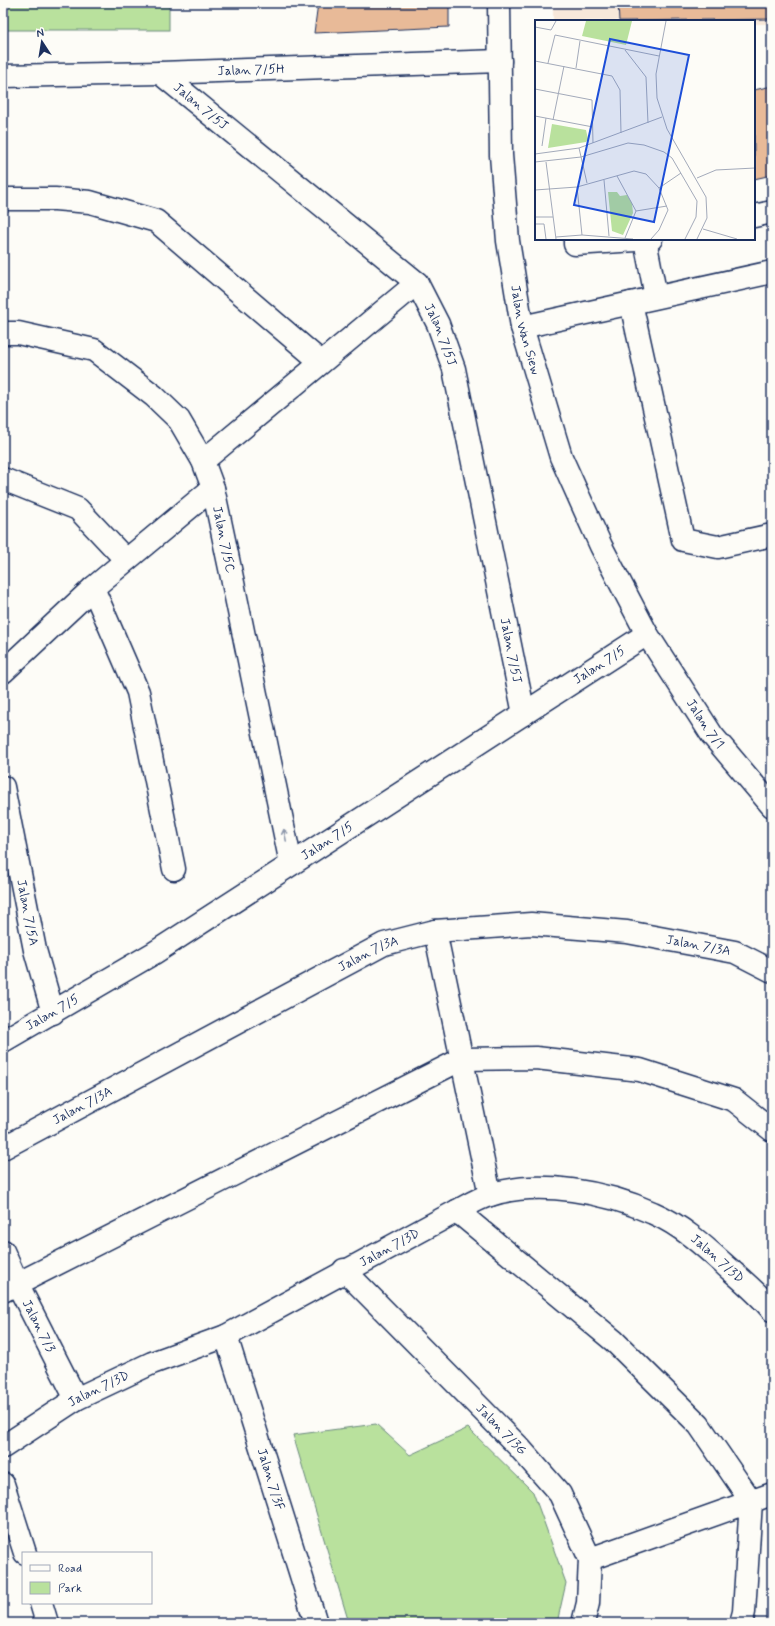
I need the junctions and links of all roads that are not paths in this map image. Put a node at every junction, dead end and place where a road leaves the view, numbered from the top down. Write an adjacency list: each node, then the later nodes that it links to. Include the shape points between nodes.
1 (499, 3): 2 (street, Jalan Wan Siew)
2 (500, 61): 3 (street, Jalan 7/5H); 14 (street, Jalan Wan Siew, via 501,155 508,241)
3 (160, 73): 4 (street, Jalan 7/5H); 11 (street, Jalan 7/5J)
4 (3, 76)
5 (3, 199): 16 (street, via 90,202 156,221)
6 (772, 212): 7 (street)
7 (755, 216)
8 (575, 240): 9 (street, via 575,244)
9 (648, 240): 12 (street)
10 (772, 272): 12 (street)
11 (417, 283): 16 (street); 25 (street, Jalan 7/5J, via 438,324 454,369)
12 (656, 297): 13 (street)
13 (631, 303): 14 (street); 20 (street, via 683,540 718,546)
14 (522, 327): 23 (street, Jalan Wan Siew, via 561,457 602,546)
15 (3, 334): 17 (street, Jalan 7/5C, via 18,333 94,350 154,396 179,420)
16 (321, 362): 17 (street)
17 (203, 461): 19 (street, Jalan 7/5C)
18 (3, 479): 21 (street, via 78,509)
19 (212, 488): 21 (street); 29 (street, Jalan 7/5C, one-way to 19)
20 (772, 535)
21 (126, 560): 22 (street)
22 (93, 588): 24 (street); 30 (street, via 138,692)
23 (647, 634): 25 (street, Jalan 7/5); 27 (street, Jalan 7/1, via 712,735)
24 (3, 672)
25 (524, 714): 29 (street, Jalan 7/5)
26 (3, 787): 28 (street, Jalan 7/5A)
27 (772, 806)
28 (10, 862): 33 (street, Jalan 7/5A)
29 (291, 864): 33 (street, Jalan 7/5, via 154,953)
30 (174, 869)
31 (435, 931): 32 (street, Jalan 7/3A, via 531,924 627,932 735,952); 35 (street); 37 (street, Jalan 7/3A, via 384,944)
32 (772, 971)
33 (53, 1013): 34 (street, Jalan 7/5)
34 (3, 1042)
35 (462, 1059): 36 (street, via 536,1058 640,1070 734,1100); 38 (street); 42 (street)
36 (772, 1130)
37 (3, 1148)
38 (490, 1195): 39 (street, Jalan 7/3D); 43 (street, Jalan 7/3D, via 528,1188 568,1190 611,1198 654,1213 690,1234)
39 (458, 1211): 41 (street, Jalan 7/3D); 49 (street, via 614,1341 699,1425)
40 (3, 1251): 42 (street, Jalan 7/3)
41 (344, 1270): 44 (street, Jalan 7/3D); 51 (street, Jalan 7/3G, via 518,1446 560,1494)
42 (10, 1288): 45 (street, Jalan 7/3)
43 (769, 1298)
44 (226, 1336): 45 (street, Jalan 7/3D, via 152,1363); 54 (street, Jalan 7/3F)
45 (76, 1399): 46 (street, Jalan 7/3D)
46 (3, 1447)
47 (3, 1484): 50 (street)
48 (772, 1494): 49 (street)
49 (751, 1501): 51 (street); 56 (street, via 744,1612)
50 (25, 1552)
51 (590, 1559): 55 (street, Jalan 7/3G, via 588,1603)
52 (41, 1604): 53 (street)
53 (47, 1623)
54 (316, 1623)
55 (583, 1623)
56 (741, 1623)

